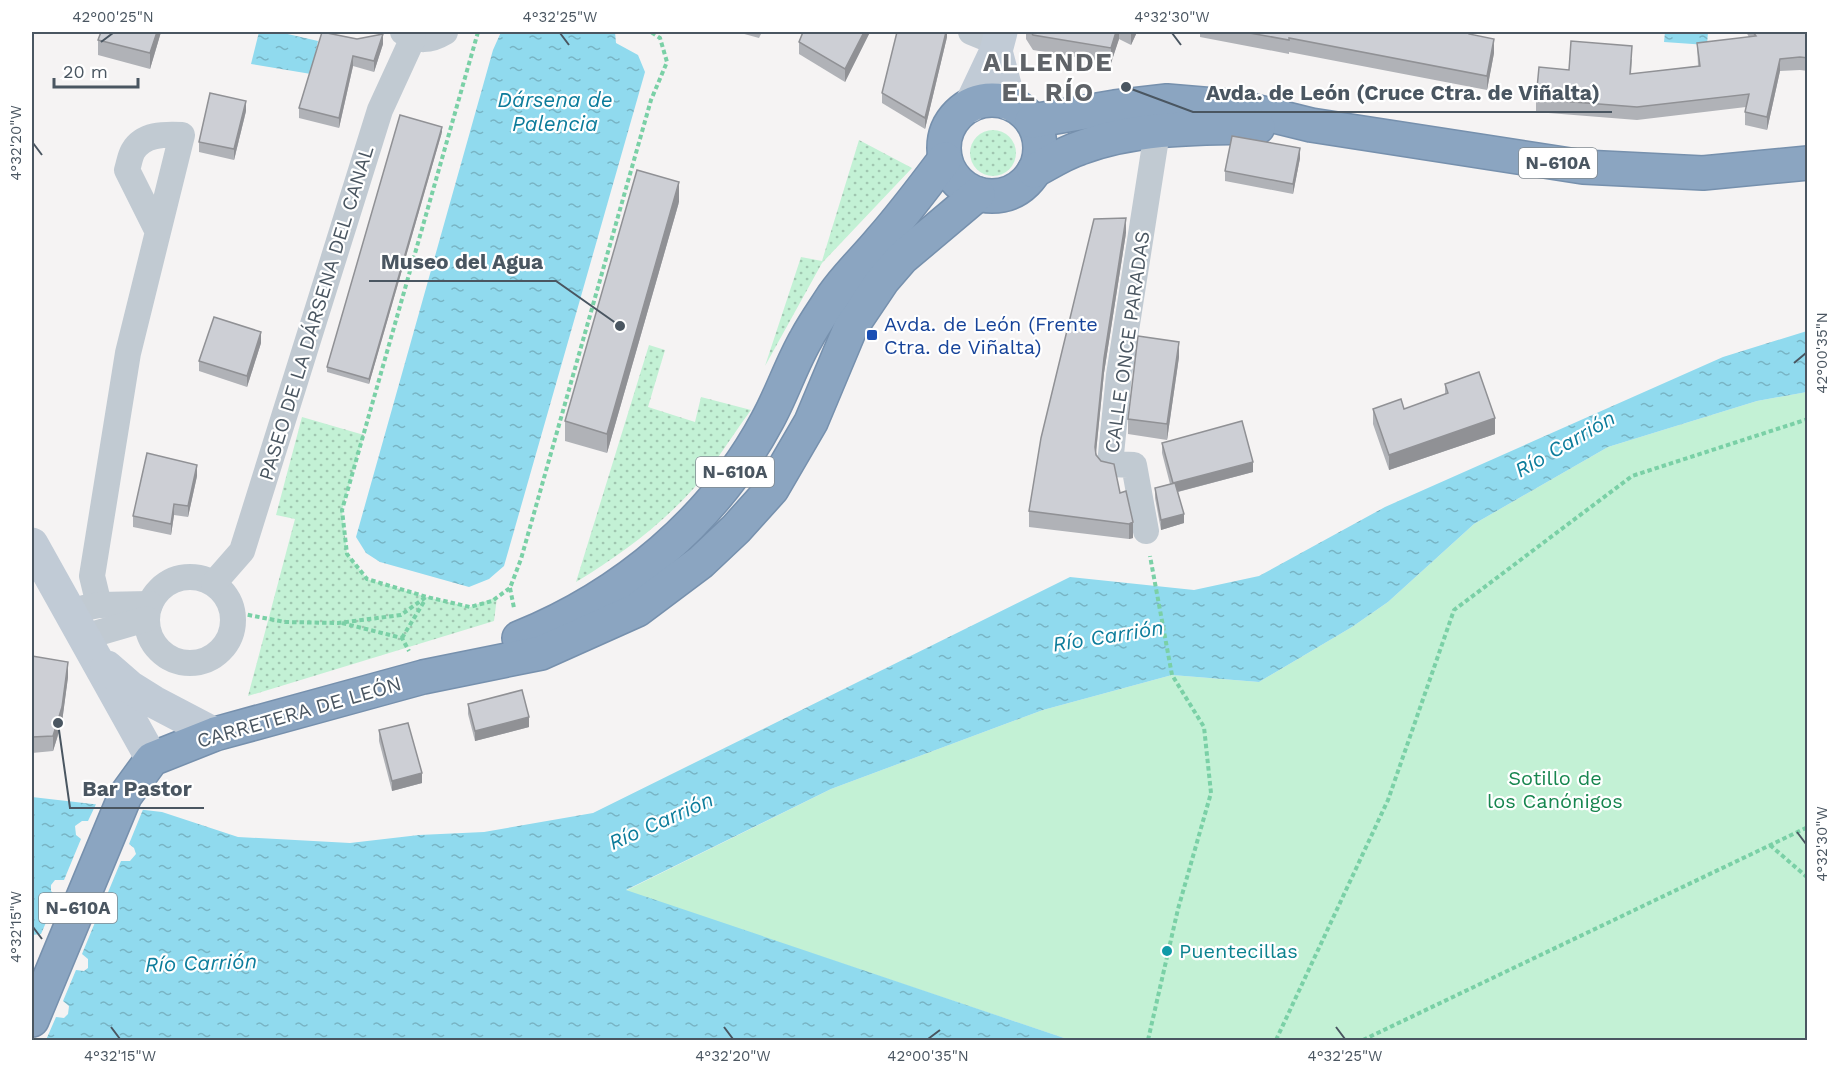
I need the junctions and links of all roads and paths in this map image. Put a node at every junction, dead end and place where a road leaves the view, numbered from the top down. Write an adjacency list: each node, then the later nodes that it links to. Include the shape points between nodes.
1 (445, 32): 4 (street, via 425,40)
2 (478, 32): 19 (path, via 342,510 347,554 367,579)
3 (651, 32): 19 (path, via 660,38 668,62 651,100 510,588 492,601 470,607)
4 (408, 35): 18 (street, PASEO DE LA DÁRSENA DEL CANAL, via 380,110 242,552)
5 (992, 39): 6 (street); 7 (street)
6 (970, 106): 7 (highway, N-610A, via 996,100); 10 (highway, via 950,126)
7 (1021, 112): 8 (highway, N-610A, via 1167,101 1238,107); 12 (highway, via 1040,145)
8 (1311, 125): 9 (highway, N-610A); 11 (highway, N-610A, via 1583,167 1703,173)
9 (1157, 132): 12 (highway, N-610A, via 1118,136 1078,148); 16 (street, CALLE ONCE PARADAS, via 1119,375 1110,464 1134,465)
10 (945, 159): 13 (highway, via 957,181); 26 (highway, CARRETERA DE LEÓN / N-610A, via 835,293 806,338 744,461 661,553 610,592 550,625)
11 (1808, 163)
12 (1034, 171): 13 (highway, N-610A, via 1011,193)
13 (978, 194): 26 (highway, CARRETERA DE LEÓN / N-610A, via 902,258 883,280 850,329 811,422 772,489 701,562 637,610 541,653)
14 (158, 232): 23 (street, via 128,353)
15 (1808, 419): 34 (path, via 1632,476 1454,610 1388,800)
16 (1146, 531): 33 (path, via 1172,675 1204,727 1212,793 1178,909)
17 (32, 544): 23 (street)
18 (214, 583): 20 (street, via 202,577 177,578 156,592); 21 (street, via 225,593)
19 (427, 597): 22 (path, via 401,615); 24 (path)
20 (148, 611): 21 (street, via 149,634 156,647 167,657 196,663 223,649 231,636); 23 (street); 23 (street)
21 (233, 612): 22 (path, via 285,622)
22 (338, 623): 24 (path)
23 (87, 628): 27 (street, via 130,687); 28 (street)
24 (402, 638): 25 (path)
25 (407, 645)
26 (423, 677): 27 (highway, CARRETERA DE LEÓN / N-610A)
27 (214, 734): 28 (highway, CARRETERA DE LEÓN / N-610A)
28 (152, 759): 32 (highway, N-610A, via 124,796)
29 (1808, 827): 30 (path)
30 (1770, 845): 31 (path); 35 (path)
31 (1808, 878)
32 (32, 1020)
33 (1148, 1041)
34 (1276, 1041)
35 (1363, 1041)

